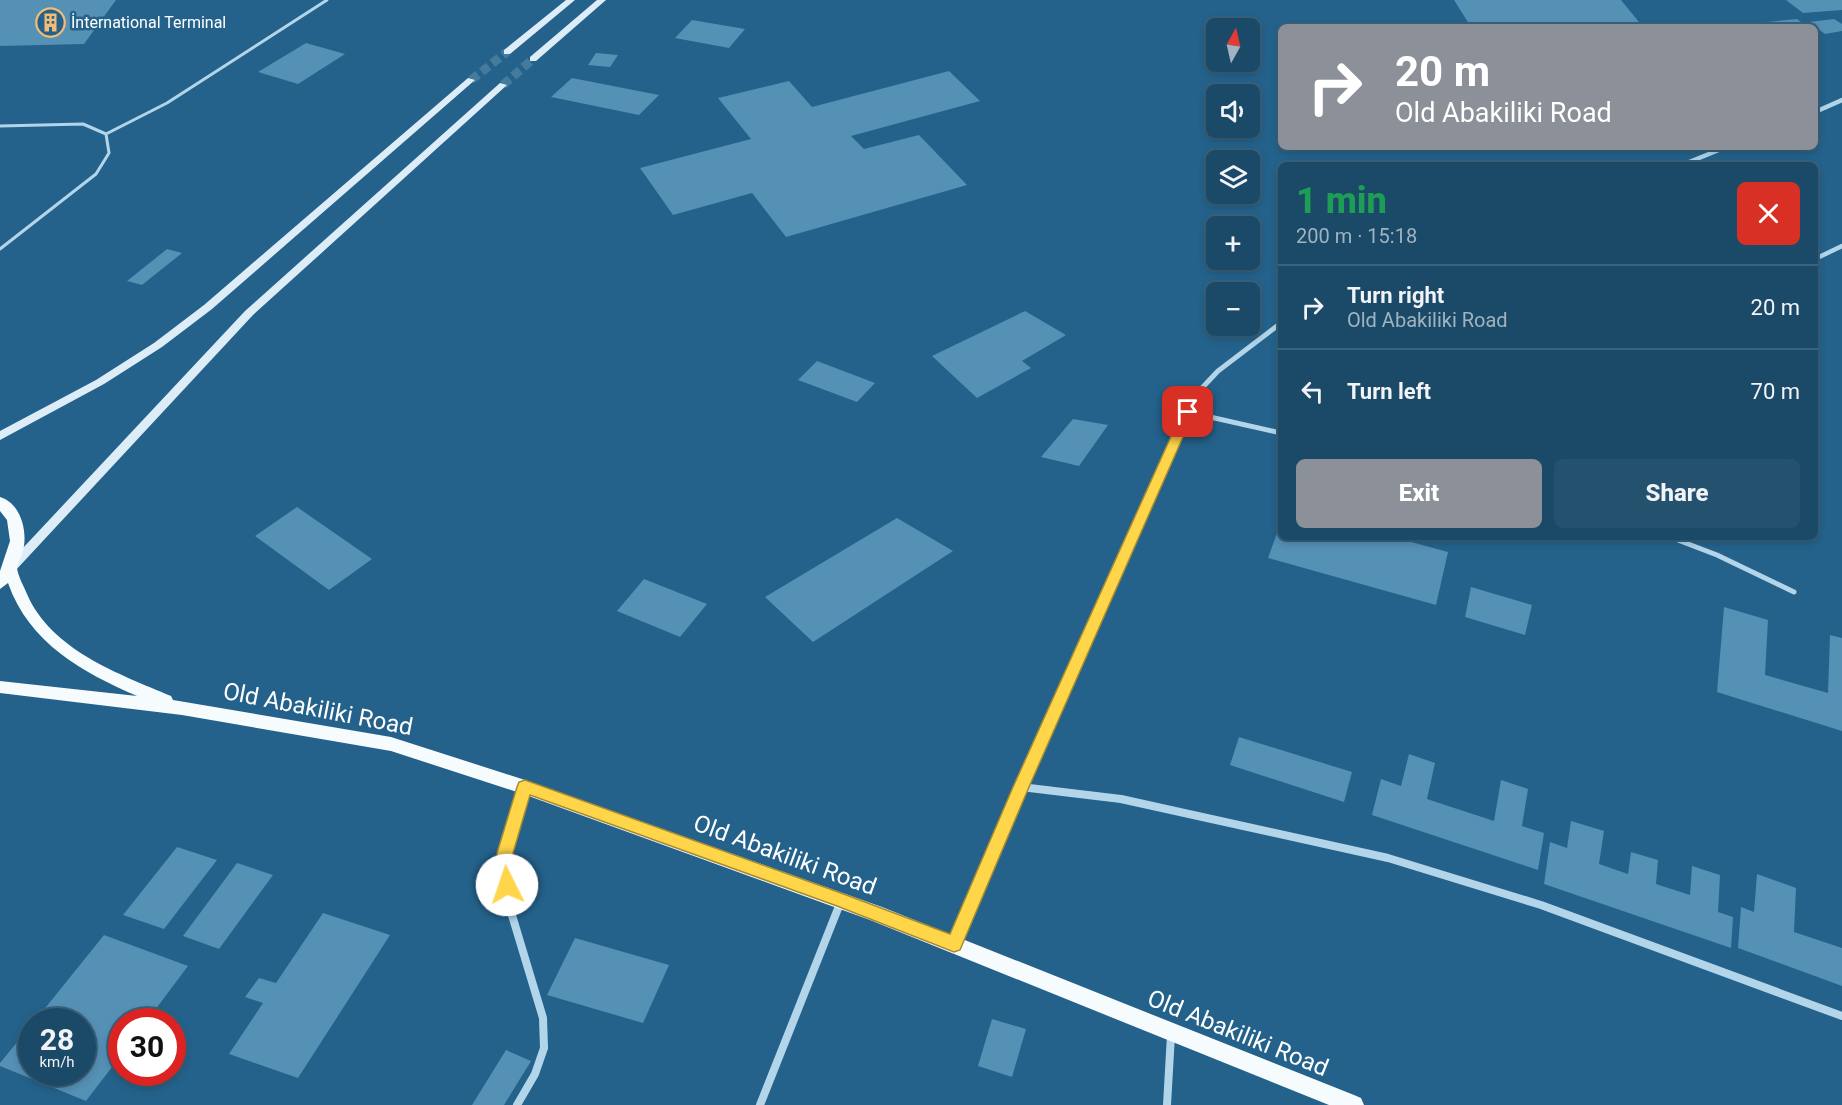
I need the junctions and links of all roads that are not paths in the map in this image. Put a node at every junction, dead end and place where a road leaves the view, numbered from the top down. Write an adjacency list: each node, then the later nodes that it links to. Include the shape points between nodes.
1 (327, 0): 11 (lane, via 167,103)
2 (571, 0): 4 (street)
3 (602, 0): 5 (street)
4 (507, 52)
5 (532, 59)
6 (471, 80): 20 (street, via 200,314 100,382)
7 (503, 85): 23 (street, via 249,313)
8 (1842, 100): 9 (street)
9 (1818, 111)
10 (0, 126): 11 (lane, via 83,124)
11 (106, 134): 15 (lane, via 109,153 96,174)
12 (1719, 150): 13 (street)
13 (1689, 162)
14 (1842, 246): 16 (street)
15 (0, 249)
16 (1818, 258)
17 (1278, 325): 18 (street, via 1218,371 1201,389)
18 (1188, 412): 19 (street); 29 (street)
19 (1278, 432)
20 (0, 436)
21 (0, 502): 23 (main road, via 15,520 19,534)
22 (1678, 540): 25 (street)
23 (10, 569): 24 (main road); 27 (main road, Old Abakiliki Road, via 24,604 60,648 105,675)
24 (0, 583)
25 (1794, 592)
26 (0, 687): 27 (main road, Old Abakiliki Road)
27 (182, 708): 28 (main road, Old Abakiliki Road, via 391,744)
28 (525, 787): 30 (main road, Old Abakiliki Road); 34 (street, via 505,853 508,902 543,1018 544,1048)
29 (1021, 787): 31 (street); 32 (street, via 1121,799 1388,858 1541,905)
30 (841, 900): 31 (main road, Old Abakiliki Road); 35 (street)
31 (954, 944): 33 (main road, Old Abakiliki Road)
32 (1842, 1016)
33 (1171, 1031): 36 (street); 37 (main road, Old Abakiliki Road)
34 (517, 1105)
35 (760, 1105)
36 (1167, 1105)
37 (1354, 1105)

